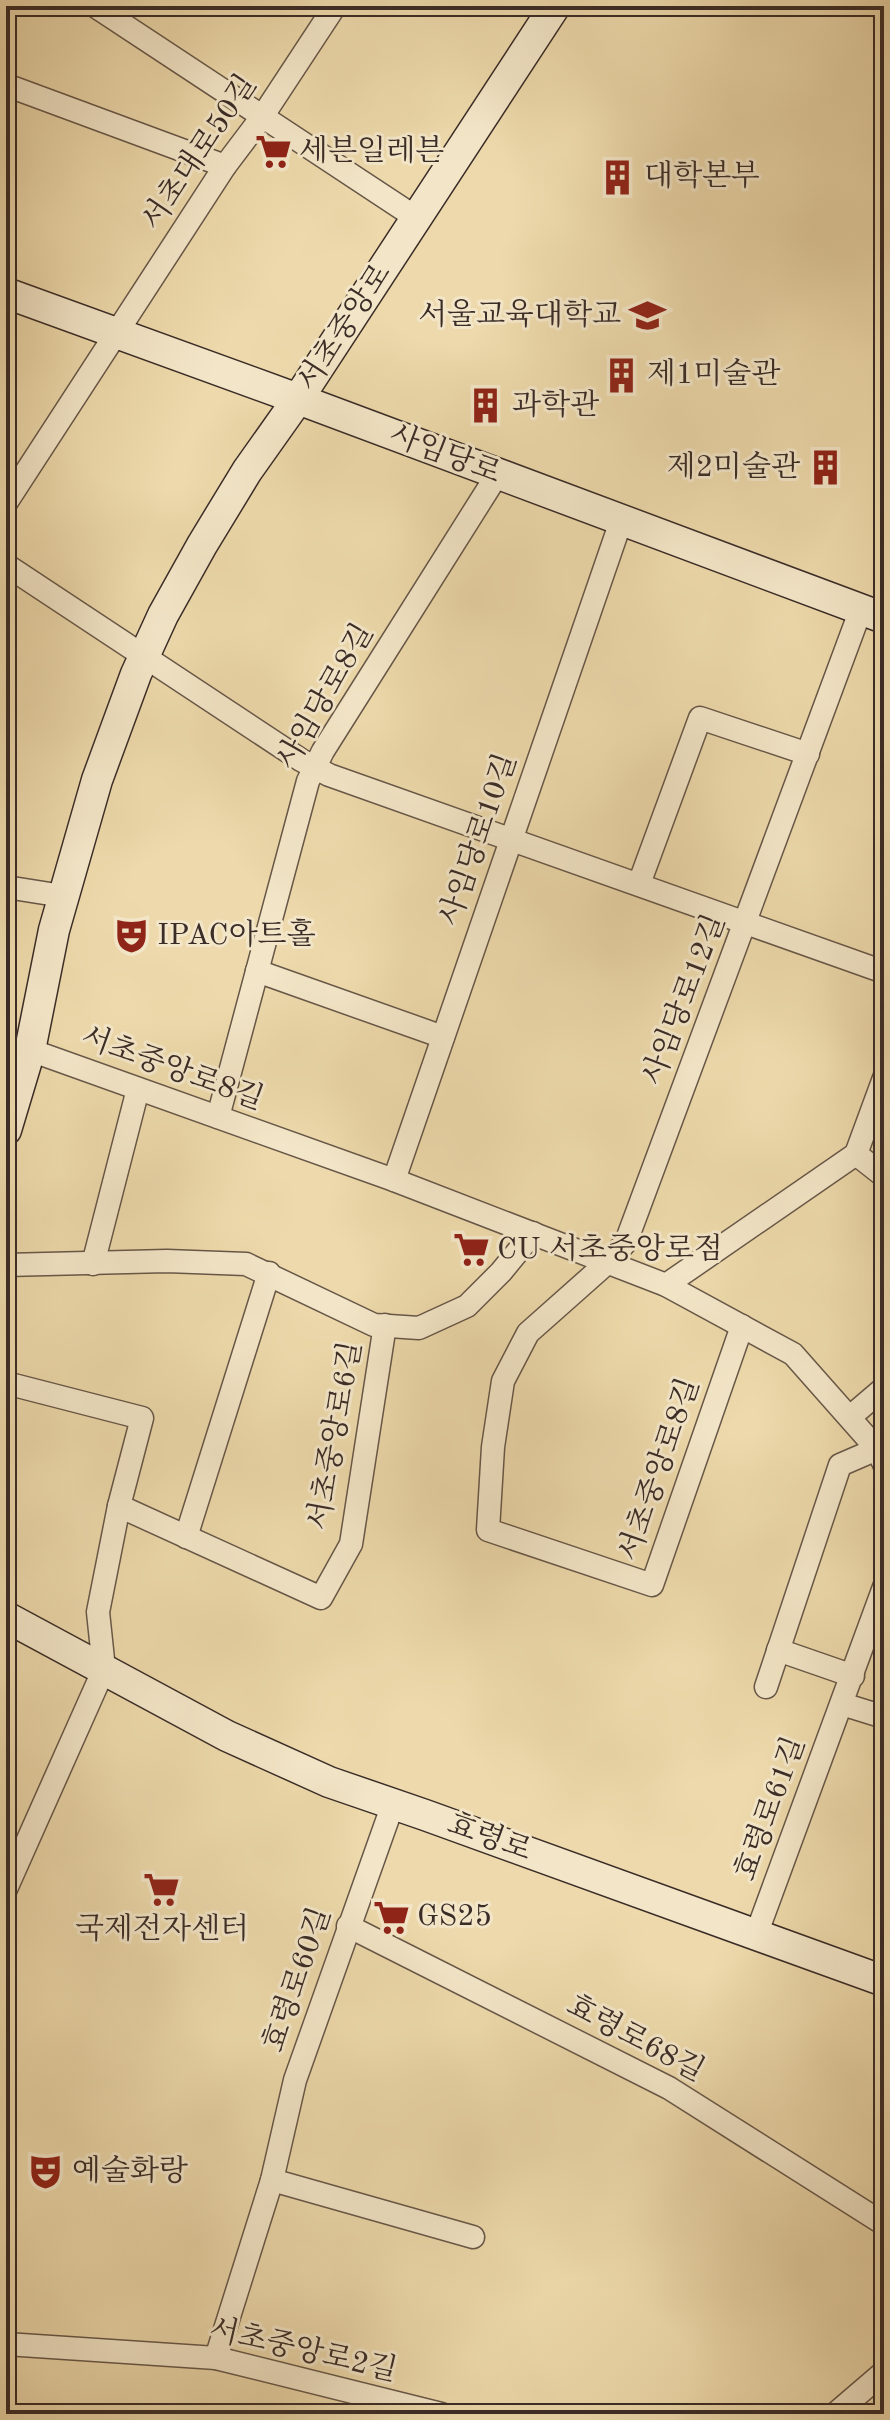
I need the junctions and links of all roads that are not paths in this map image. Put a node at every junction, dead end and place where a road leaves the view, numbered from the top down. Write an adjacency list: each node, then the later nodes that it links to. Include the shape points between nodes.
1 (95, 6): 5 (street)
2 (335, 6): 5 (street, 서초대로50길)
3 (555, 6): 7 (main road, 서초중앙로)
4 (6, 85): 6 (street)
5 (262, 117): 6 (street, 서초대로50길); 7 (street)
6 (225, 166): 9 (street, 서초대로50길)
7 (418, 219): 10 (main road, 서초중앙로)
8 (6, 293): 9 (main road, 사임당로)
9 (116, 334): 10 (main road, 사임당로); 12 (street, 서초대로50길)
10 (298, 399): 11 (main road, 사임당로); 16 (main road, 서초중앙로, via 202,545)
11 (497, 475): 13 (main road, 사임당로); 18 (street, 사임당로8길)
12 (9, 494)
13 (621, 521): 15 (main road, 사임당로); 19 (street, 사임당로10길)
14 (6, 565): 16 (street)
15 (872, 613): 17 (street, 사임당로12길)
16 (144, 655): 18 (street); 22 (main road, 서초중앙로, via 101,767)
17 (808, 754): 20 (street, via 700,718); 23 (street, 사임당로12길)
18 (315, 767): 19 (street); 24 (street, 사임당로8길)
19 (511, 839): 20 (street); 26 (street, 사임당로10길)
20 (639, 884): 23 (street)
21 (6, 887): 22 (street)
22 (63, 896): 27 (main road, 서초중앙로)
23 (746, 922): 25 (street); 36 (street, 사임당로12길, via 626,1242)
24 (257, 971): 26 (street); 30 (street, 사임당로8길)
25 (884, 972)
26 (443, 1037): 34 (street, 사임당로10길)
27 (30, 1050): 29 (street, 서초중앙로8길); 31 (main road, 서초중앙로)
28 (884, 1078): 32 (street)
29 (138, 1089): 30 (street, 서초중앙로8길); 37 (street)
30 (218, 1117): 34 (street, 서초중앙로8길)
31 (6, 1130)
32 (856, 1154): 33 (street); 40 (street)
33 (884, 1176)
34 (394, 1180): 35 (street, 서초중앙로8길)
35 (533, 1233): 36 (street, 서초중앙로8길); 41 (street, 서초중앙로6길, via 467,1306 419,1328)
36 (608, 1262): 40 (street, 서초중앙로8길); 42 (street, 서초중앙로8길, via 528,1333 503,1381 488,1530 652,1585)
37 (93, 1264): 38 (street, 서초중앙로6길); 39 (street, 서초중앙로6길, via 246,1264)
38 (6, 1265)
39 (269, 1273): 41 (street, 서초중앙로6길, via 374,1325); 48 (street)
40 (666, 1285): 42 (street, 서초중앙로8길)
41 (385, 1325): 48 (street, 서초중앙로6길, via 351,1544 321,1598)
42 (742, 1326): 45 (street, 서초중앙로8길, via 793,1354)
43 (6, 1383): 47 (street, via 142,1418)
44 (884, 1388): 45 (street)
45 (850, 1417): 46 (street, 서초중앙로8길)
46 (881, 1456): 51 (street, via 840,1465)
47 (119, 1506): 48 (street); 52 (street, via 98,1612)
48 (186, 1537)
49 (884, 1587): 53 (street, 효령로61길)
50 (6, 1617): 52 (main road, 효령로)
51 (778, 1650): 53 (street); 54 (street)
52 (104, 1669): 57 (main road, 효령로, via 240,1742); 58 (street)
53 (853, 1676): 55 (street, 효령로61길)
54 (766, 1687)
55 (842, 1704): 56 (street); 60 (street, 효령로61길)
56 (884, 1717)
57 (393, 1804): 59 (street, 효령로60길); 60 (main road, 효령로)
58 (6, 1889)
59 (348, 1926): 62 (street, 효령로60길, via 295,2080); 63 (street, 효령로68길, via 669,2088)
60 (756, 1935): 61 (main road, 효령로)
61 (884, 1981)
62 (272, 2180): 64 (street); 66 (street, 효령로60길)
63 (884, 2224)
64 (473, 2237)
65 (6, 2344): 66 (street, 서초중앙로2길)
66 (216, 2358): 68 (street, 서초중앙로2길)
67 (884, 2372): 70 (street)
68 (403, 2409): 69 (street, 서초중앙로2길)
69 (441, 2414)
70 (835, 2414)

